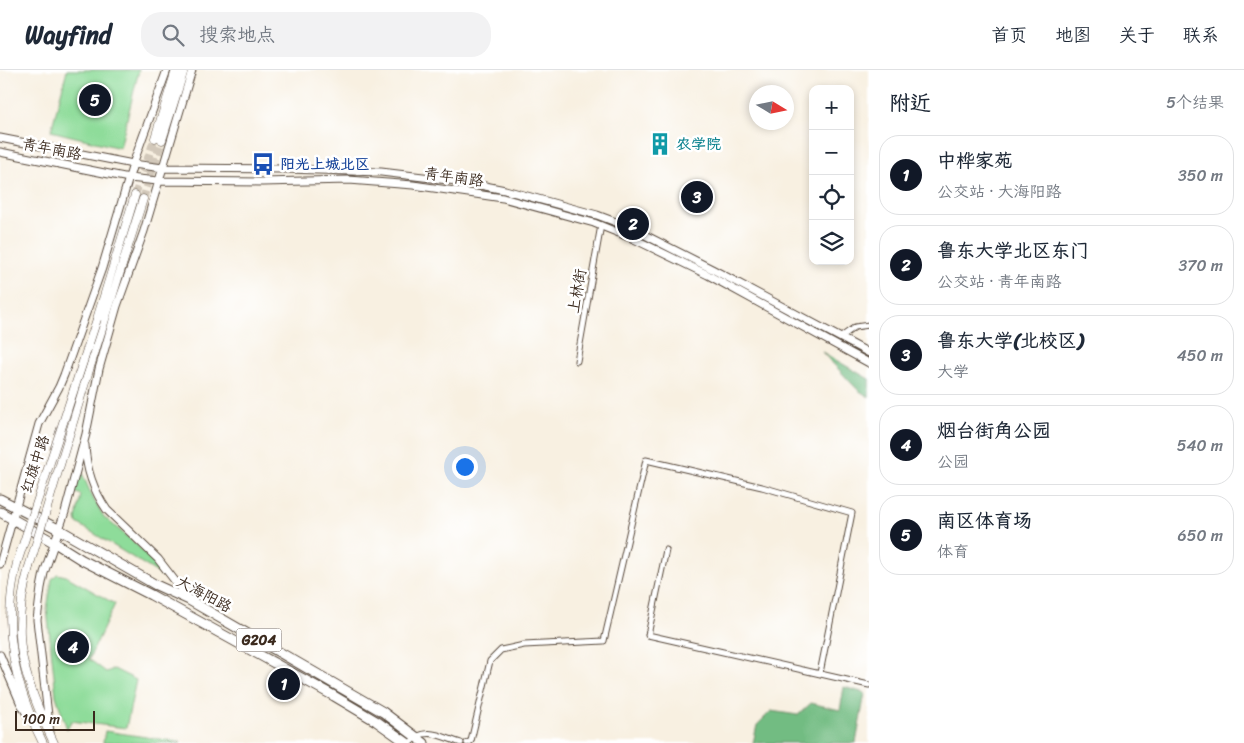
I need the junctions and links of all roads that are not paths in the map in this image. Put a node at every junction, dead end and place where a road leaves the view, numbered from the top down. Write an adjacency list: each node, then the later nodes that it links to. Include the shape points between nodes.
1 (167, 70): 7 (main road)
2 (176, 70): 3 (main road, via 158,139)
3 (184, 70)
4 (192, 70): 8 (main road)
5 (0, 138): 7 (main road, 青年南路)
6 (0, 152): 9 (main road, 青年南路)
7 (133, 164): 8 (main road, 青年南路); 9 (main road)
8 (163, 168): 10 (main road); 16 (main road, 青年南路, via 381,172 506,190 628,227)
9 (129, 178): 10 (main road, 青年南路); 22 (main road, via 99,276 59,387 39,424)
10 (158, 181): 13 (main road, 青年南路, via 348,180 396,183 503,198); 14 (main road, via 117,306)
11 (135, 195): 14 (main road, 红旗中路)
12 (143, 199): 14 (main road, 红旗中路)
13 (601, 225): 18 (street, 上林街); 19 (main road, 青年南路, via 708,275)
14 (106, 322): 20 (main road); 33 (main road, 红旗中路, bridge, via 17,563 9,612 12,654); 34 (main road, 红旗中路, bridge, via 26,577 20,628 21,651)
15 (869, 325): 16 (street, via 855,327)
16 (841, 337): 17 (main road, 青年南路)
17 (869, 353)
18 (578, 361)
19 (869, 363)
20 (86, 434): 25 (main road); 29 (main road, via 88,470 101,501 158,559)
21 (0, 499): 22 (highway, G204)
22 (16, 508): 24 (main road); 25 (highway, 大海阳路 / G204)
23 (0, 512): 24 (highway, G204)
24 (12, 519): 26 (highway, G204); 28 (main road)
25 (60, 530): 26 (main road); 29 (highway, 大海阳路 / G204)
26 (56, 542): 34 (main road, via 44,573 37,620); 35 (highway, 大海阳路 / G204, via 82,560 159,599)
27 (666, 550): 31 (street, via 648,635)
28 (1, 561)
29 (189, 600): 35 (highway, 大海阳路 / G204, via 383,712)
30 (0, 655): 33 (main road, via 20,702)
31 (820, 673): 32 (street); 39 (street, via 852,513 762,487 646,460 604,641 524,645 501,650 490,661 471,741)
32 (869, 684)
33 (34, 724): 36 (main road, 红旗中路)
34 (52, 740)
35 (411, 741): 37 (highway, 大海阳路 / G204); 38 (street, via 429,732)
36 (43, 743)
37 (424, 743)
38 (461, 743)
39 (467, 743)

